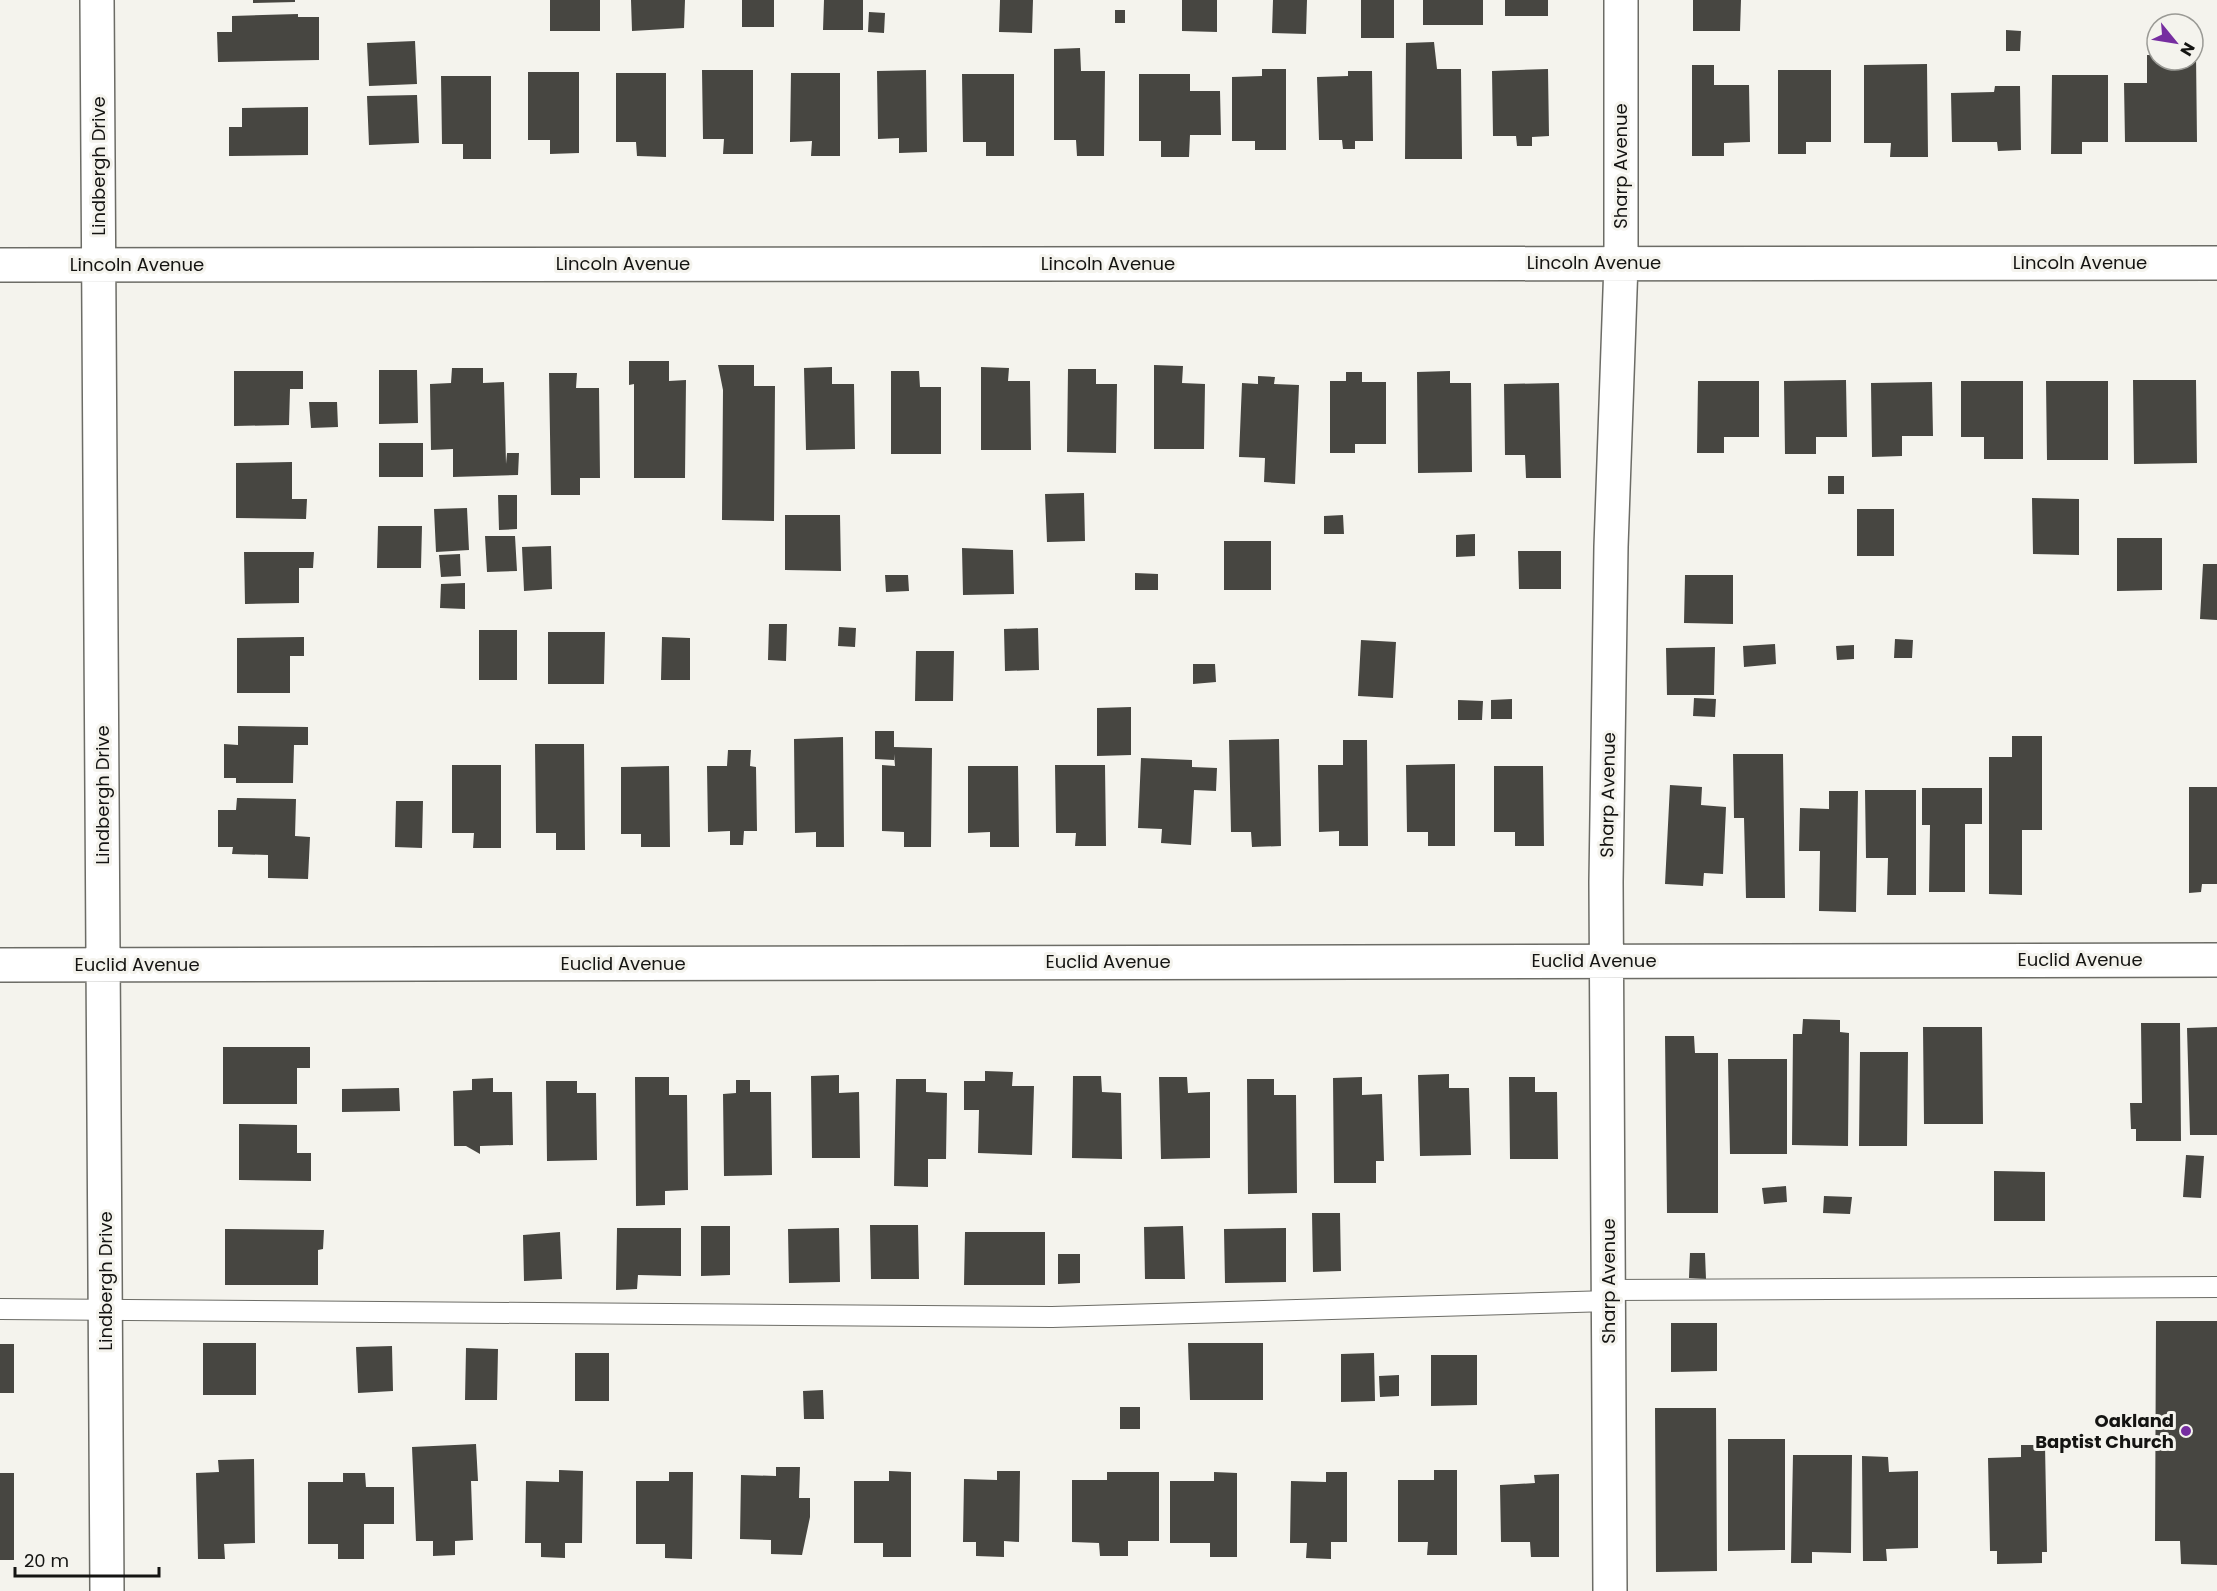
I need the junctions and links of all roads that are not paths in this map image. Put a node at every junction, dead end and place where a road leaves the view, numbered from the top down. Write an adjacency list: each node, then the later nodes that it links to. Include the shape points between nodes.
1 (98, 0): 6 (street, Lindbergh Drive)
2 (1621, 0): 3 (street, Sharp Avenue)
3 (1621, 263): 4 (street, Lincoln Avenue); 6 (street, Lincoln Avenue); 8 (street, Sharp Avenue, via 1611,547)
4 (2217, 263)
5 (0, 265): 6 (street, Lincoln Avenue)
6 (99, 265): 10 (street, Lindbergh Drive)
7 (2217, 960): 8 (street, Euclid Avenue)
8 (1608, 961): 10 (street, Euclid Avenue); 12 (street, Sharp Avenue)
9 (0, 965): 10 (street, Euclid Avenue)
10 (104, 965): 14 (street, Lindbergh Drive)
11 (2217, 1287): 12 (lane)
12 (1609, 1296): 14 (lane, via 1052,1317); 16 (street, Sharp Avenue)
13 (0, 1309): 14 (lane)
14 (106, 1310): 15 (street, Lindbergh Drive)
15 (107, 1591)
16 (1610, 1591)

